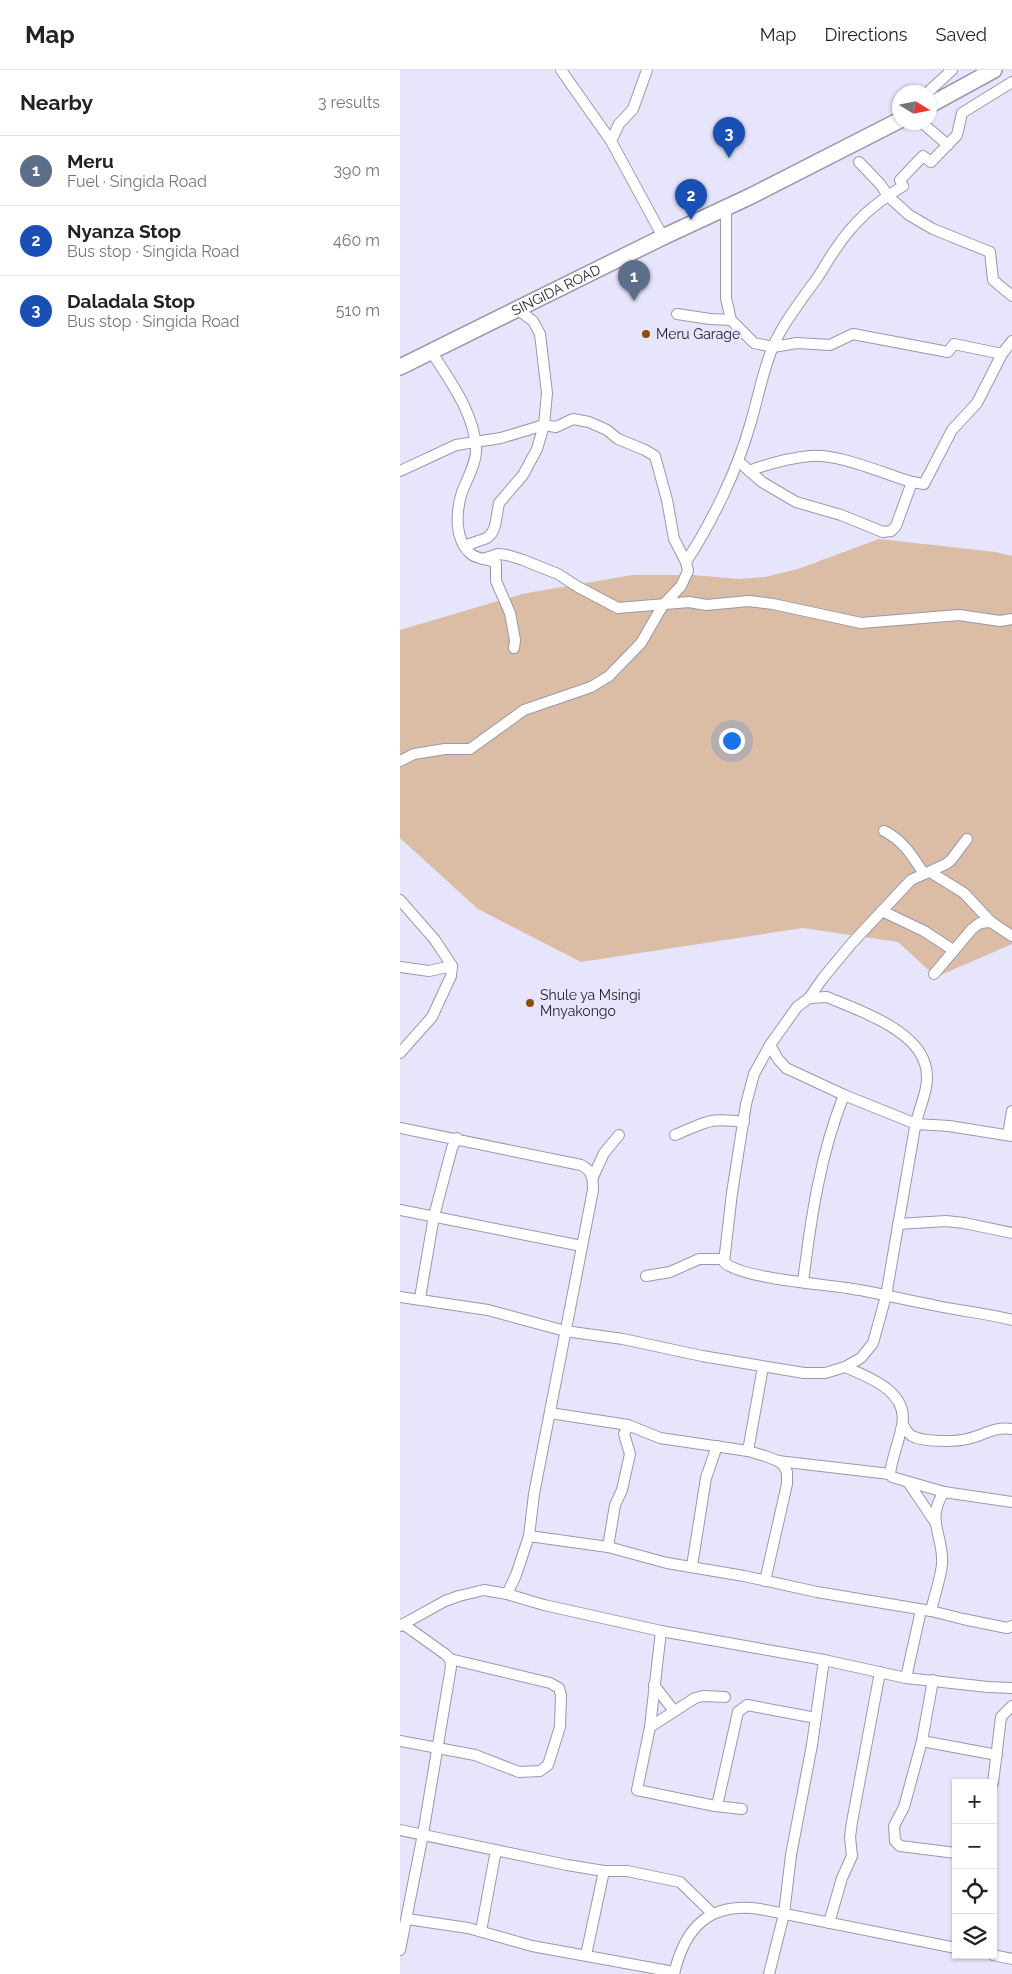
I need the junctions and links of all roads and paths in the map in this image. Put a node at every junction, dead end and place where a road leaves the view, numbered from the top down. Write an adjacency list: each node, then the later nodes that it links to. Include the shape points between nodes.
1 (561, 70): 10 (street)
2 (647, 70): 10 (street, via 633,109 619,124)
3 (952, 70): 6 (street)
4 (987, 72): 7 (highway)
5 (1012, 82): 11 (street, via 962,113 957,135)
6 (936, 85)
7 (937, 101)
8 (892, 124): 14 (highway, SINGIDA ROAD)
9 (930, 130): 11 (street)
10 (611, 141): 15 (street)
11 (948, 145): 13 (street, via 931,162 923,156 900,180 904,186)
12 (859, 162): 13 (street)
13 (888, 196): 16 (street, via 909,215 933,229 990,252 994,280); 21 (street, via 873,205 853,225 794,308)
14 (726, 208): 15 (highway, SINGIDA ROAD); 19 (street, via 726,298)
15 (662, 237): 17 (highway, SINGIDA ROAD)
16 (1012, 296)
17 (517, 309): 22 (highway, SINGIDA ROAD); 25 (street, via 533,320 540,334 546,394)
18 (676, 314): 19 (street)
19 (731, 320): 21 (street, via 754,343)
20 (1012, 341): 23 (street)
21 (773, 347): 23 (street, via 797,343 830,345 853,334 948,352 954,344); 27 (street)
22 (431, 351): 24 (highway, SINGIDA ROAD); 26 (street, via 464,406)
23 (1002, 354): 30 (street, via 977,402 952,430 924,484)
24 (400, 366)
25 (544, 425): 26 (street, via 501,438); 31 (street, via 537,449 523,475 499,503 492,533); 33 (street, via 556,426 573,419 589,422 655,456 674,539)
26 (475, 440): 28 (street); 31 (street, via 476,457 462,494 459,515 460,537)
27 (738, 461): 29 (street); 33 (street)
28 (401, 468)
29 (749, 471): 30 (street, via 767,464 811,456 836,458); 30 (street, via 796,502 883,532 896,526)
30 (912, 482)
31 (464, 546): 32 (street, via 475,557)
32 (483, 559): 34 (street, via 498,554 523,560 558,574 614,607); 36 (street, via 496,562 496,581 510,613)
33 (686, 562): 34 (street, via 688,571 681,586)
34 (663, 605): 35 (street, via 749,601 861,623 953,615 1000,621); 37 (street, via 641,643 609,676 591,687 524,710 470,749 421,753)
35 (1012, 619)
36 (514, 648)
37 (400, 761)
38 (884, 831): 40 (street, via 907,848)
39 (967, 838): 40 (street, via 951,860)
40 (927, 873): 42 (street, via 911,880); 43 (street, via 964,893)
41 (400, 900): 46 (street, via 435,940)
42 (882, 911): 45 (street); 49 (street)
43 (991, 922): 44 (street); 45 (street, via 980,923 972,929)
44 (1012, 936)
45 (954, 950): 48 (street)
46 (452, 966): 47 (street, via 429,971); 51 (street, via 432,1017)
47 (400, 967)
48 (934, 974)
49 (809, 998): 50 (street, via 797,1007); 55 (street, via 827,997 883,1021 913,1044 925,1063 927,1083)
50 (770, 1044): 52 (street, via 786,1068); 54 (street, via 754,1074)
51 (400, 1053)
52 (844, 1095): 55 (street); 69 (street, via 824,1152)
53 (1012, 1111): 59 (street)
54 (744, 1122): 58 (street, via 714,1119); 67 (street)
55 (916, 1124): 59 (street); 64 (street)
56 (400, 1128): 60 (street)
57 (619, 1135): 61 (street, via 604,1153)
58 (675, 1135)
59 (1010, 1136)
60 (457, 1138): 61 (street, via 581,1165); 63 (street)
61 (593, 1177): 66 (street, via 594,1190)
62 (400, 1210): 63 (street)
63 (434, 1216): 66 (street); 72 (street)
64 (898, 1224): 65 (street, via 946,1221); 70 (street)
65 (1012, 1233)
66 (582, 1246): 74 (street)
67 (724, 1259): 68 (street, via 700,1259 670,1272); 69 (street, via 727,1266 739,1271)
68 (646, 1276)
69 (803, 1282): 70 (street)
70 (886, 1296): 73 (street); 75 (street, via 873,1343)
71 (400, 1297): 72 (street)
72 (420, 1298): 74 (street, via 488,1310)
73 (1012, 1320)
74 (565, 1332): 76 (street); 79 (street)
75 (861, 1358): 77 (street); 78 (street)
76 (763, 1367): 77 (street, via 804,1374 825,1373); 84 (street)
77 (845, 1367): 78 (street)
78 (869, 1376): 80 (street, via 896,1397)
79 (550, 1413): 81 (street); 91 (street)
80 (903, 1424): 82 (street, via 910,1435 947,1440 966,1440 992,1429); 86 (street)
81 (628, 1425): 83 (street, via 660,1438); 92 (street, via 624,1434 630,1454)
82 (1010, 1428)
83 (717, 1446): 84 (street); 93 (street, via 706,1478)
84 (748, 1452): 85 (street)
85 (778, 1460): 86 (street); 94 (street, via 786,1472 787,1484)
86 (890, 1474): 87 (street)
87 (908, 1482): 88 (street); 90 (street)
88 (944, 1492): 89 (street); 90 (street, via 937,1502)
89 (1012, 1502)
90 (935, 1522): 96 (street, via 942,1565)
91 (529, 1536): 92 (street); 95 (street)
92 (608, 1547): 93 (street, via 667,1563)
93 (692, 1566): 94 (street)
94 (764, 1581): 96 (street)
95 (507, 1594): 97 (street, via 484,1590 459,1596); 99 (street)
96 (926, 1610): 98 (street, via 963,1620 1007,1628); 103 (street)
97 (401, 1625): 100 (street)
98 (1012, 1626)
99 (661, 1631): 101 (street); 105 (street)
100 (450, 1659): 114 (street, via 448,1690); 114 (street, via 555,1685 561,1695 560,1726 548,1765 540,1771 519,1772 474,1756)
101 (824, 1660): 102 (street); 110 (street)
102 (880, 1672): 103 (street); 127 (street, via 852,1822 852,1856)
103 (906, 1678): 104 (street)
104 (933, 1680): 106 (street); 113 (street)
105 (654, 1685): 109 (street); 111 (street)
106 (1012, 1688)
107 (724, 1697): 109 (street, via 695,1698)
108 (1012, 1706): 115 (street, via 1001,1717)
109 (674, 1711): 111 (street)
110 (816, 1718): 117 (street, via 746,1705 738,1712); 125 (street, via 791,1855)
111 (650, 1727): 117 (street, via 637,1790)
112 (400, 1740): 114 (street)
113 (922, 1741): 115 (street); 122 (street, via 904,1807 894,1826 895,1841 909,1848)
114 (436, 1748): 120 (street)
115 (997, 1755): 116 (street)
116 (994, 1779)
117 (717, 1806): 118 (street)
118 (742, 1809)
119 (400, 1830): 120 (street)
120 (423, 1834): 121 (street); 126 (street)
121 (496, 1850): 123 (street); 128 (street)
122 (952, 1853)
123 (604, 1871): 124 (street, via 627,1871 680,1882); 131 (street)
124 (712, 1913): 125 (street, via 738,1907); 134 (street, via 691,1933 678,1957)
125 (784, 1914): 127 (street); 135 (street)
126 (407, 1919): 128 (street); 130 (street)
127 (829, 1923): 129 (street)
128 (481, 1932): 131 (street, via 532,1946)
129 (952, 1947)
130 (400, 1950)
131 (586, 1955): 134 (street)
132 (997, 1956): 133 (street)
133 (1012, 1959)
134 (674, 1973)
135 (769, 1974)

